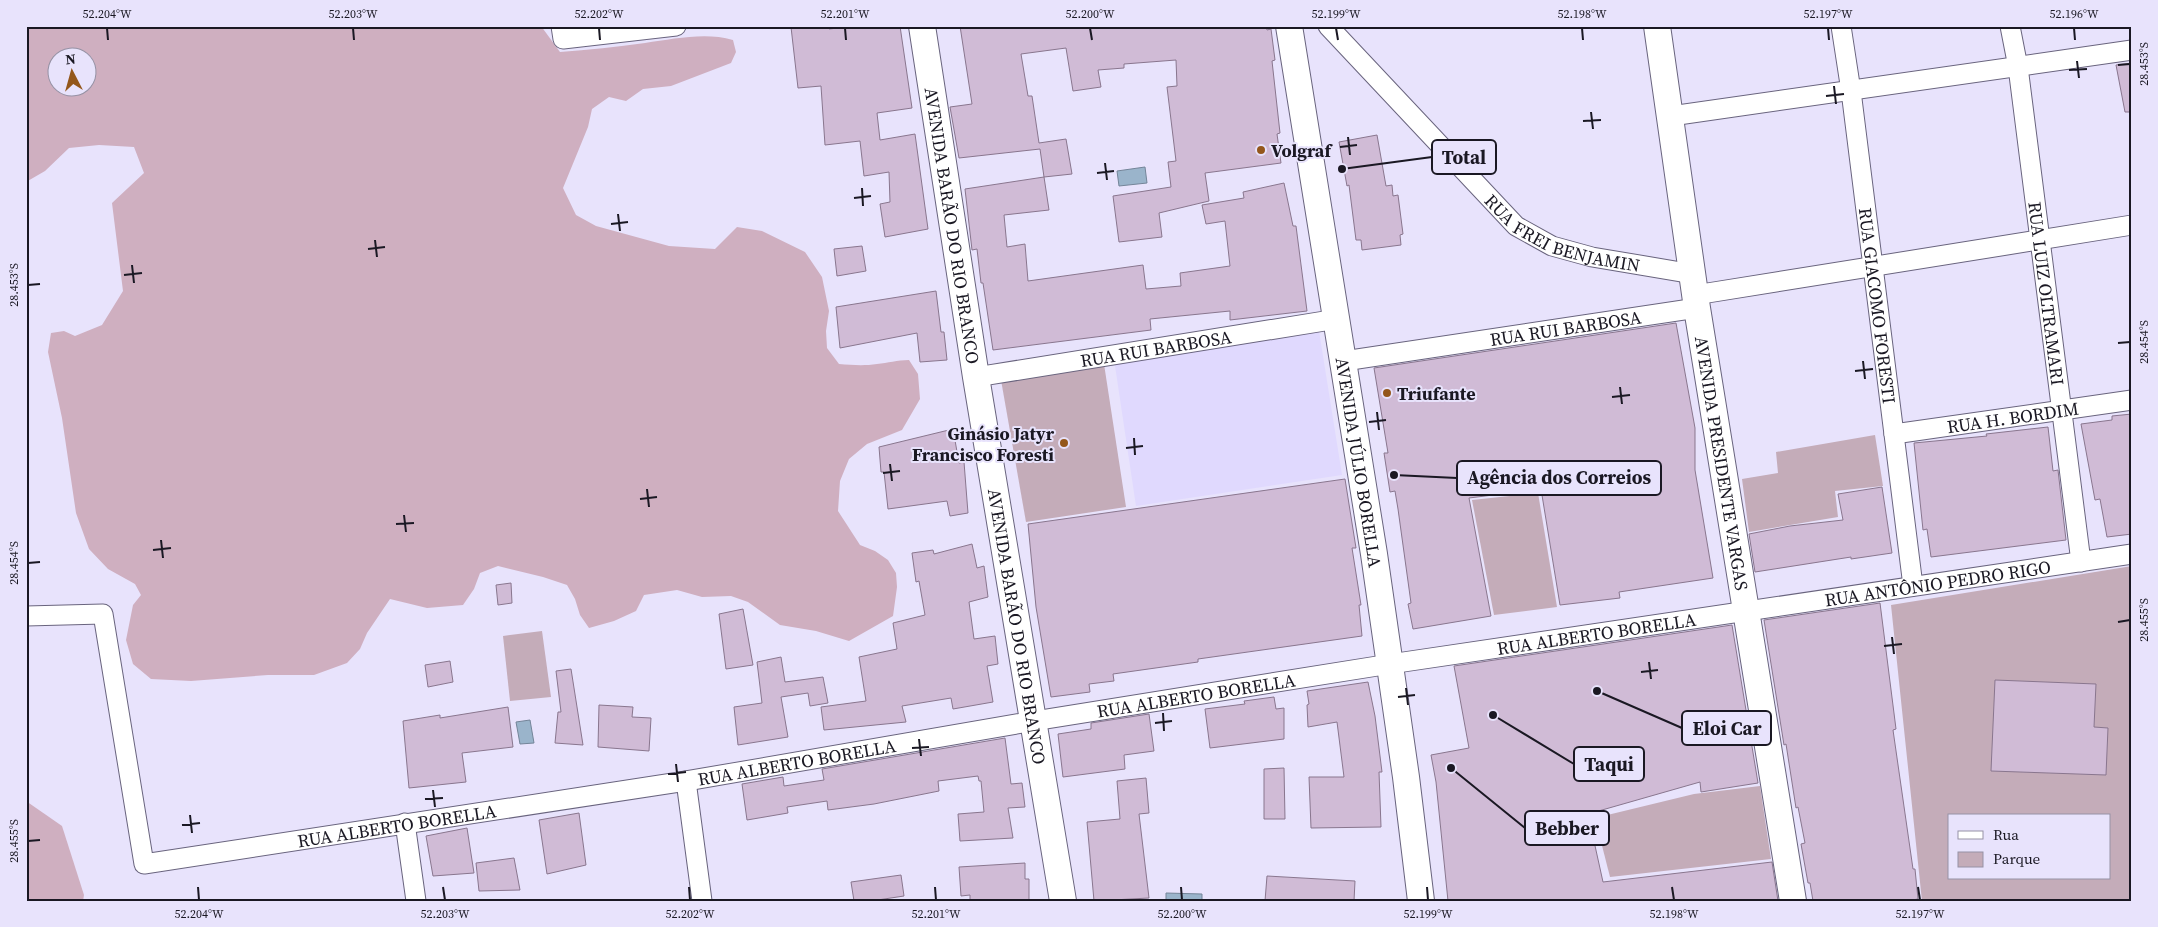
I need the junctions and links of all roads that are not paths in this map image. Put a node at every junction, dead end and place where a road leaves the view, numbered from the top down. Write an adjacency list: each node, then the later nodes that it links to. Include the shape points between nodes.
1 (676, 26): 8 (street)
2 (922, 26): 19 (main road, AVENIDA BARÃO DO RIO BRANCO)
3 (1289, 26): 17 (main road, AVENIDA JÚLIO BORELLA)
4 (1328, 26): 16 (street, RUA FREI BENJAMIN, via 1516,226 1552,246)
5 (1656, 26): 12 (main road, AVENIDA PRESIDENTE VARGAS)
6 (1841, 26): 11 (street, RUA GIACOMO FORESTI)
7 (2010, 26): 10 (street, RUA LUIZ OLTRAMARI)
8 (562, 33)
9 (2132, 50): 10 (street)
10 (2018, 68): 11 (street); 14 (street, RUA LUIZ OLTRAMARI)
11 (1851, 91): 12 (street); 15 (street, RUA GIACOMO FORESTI)
12 (1671, 116): 16 (main road, AVENIDA PRESIDENTE VARGAS)
13 (2132, 225): 14 (street, RUA RUI BARBOSA)
14 (2038, 240): 15 (street, RUA RUI BARBOSA); 21 (street, RUA LUIZ OLTRAMARI)
15 (1871, 268): 16 (street, RUA RUI BARBOSA); 22 (street, RUA GIACOMO FORESTI)
16 (1695, 292): 18 (street, RUA RUI BARBOSA); 26 (main road, AVENIDA PRESIDENTE VARGAS)
17 (1337, 320): 18 (main road, AVENIDA JÚLIO BORELLA); 19 (street, RUA RUI BARBOSA)
18 (1344, 361): 28 (main road, AVENIDA JÚLIO BORELLA)
19 (976, 377): 29 (main road, AVENIDA BARÃO DO RIO BRANCO)
20 (2132, 400): 21 (street, RUA H. BORDIM)
21 (2062, 410): 22 (street, RUA H. BORDIM); 24 (street, RUA LUIZ OLTRAMARI)
22 (1894, 434): 25 (street, RUA GIACOMO FORESTI)
23 (2132, 554): 24 (street, RUA ANTÔNIO PEDRO RIGO)
24 (2081, 562): 25 (street, RUA ANTÔNIO PEDRO RIGO)
25 (1913, 586): 26 (street, RUA ANTÔNIO PEDRO RIGO)
26 (1745, 611): 28 (street, RUA ALBERTO BORELLA); 36 (main road, AVENIDA PRESIDENTE VARGAS)
27 (26, 616): 31 (street, RUA ALBERTO BORELLA, via 103,614 144,864)
28 (1390, 664): 29 (street, RUA ALBERTO BORELLA); 35 (main road, AVENIDA JÚLIO BORELLA)
29 (1034, 721): 30 (street, RUA ALBERTO BORELLA); 34 (main road, AVENIDA BARÃO DO RIO BRANCO)
30 (686, 781): 31 (street, RUA ALBERTO BORELLA); 33 (street)
31 (405, 823): 32 (street)
32 (416, 901)
33 (702, 901)
34 (1063, 901)
35 (1421, 901)
36 (1793, 901)

